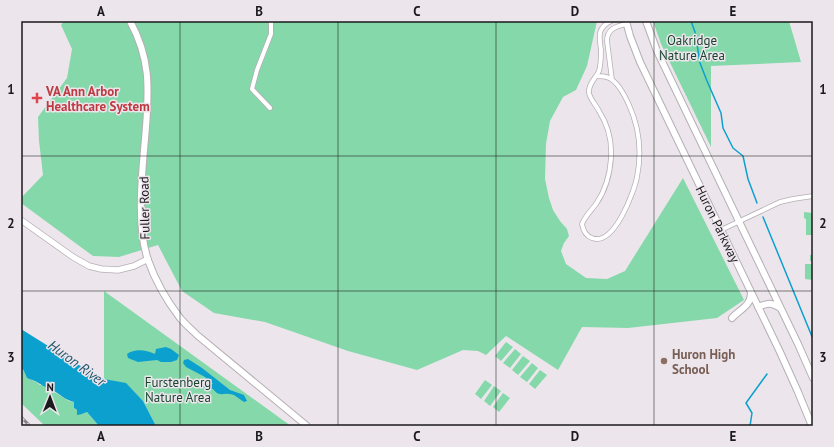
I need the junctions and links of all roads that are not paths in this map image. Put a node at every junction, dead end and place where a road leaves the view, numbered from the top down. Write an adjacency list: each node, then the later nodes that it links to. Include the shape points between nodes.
1 (130, 21): 13 (main road, Fuller Road, via 144,54 147,71 147,115 141,201 144,244)
2 (271, 21): 8 (street, via 271,34 252,89)
3 (610, 21): 6 (street, via 604,25 600,33 601,63)
4 (646, 21): 11 (main road, Huron Parkway, via 657,51)
5 (626, 22): 7 (street, via 612,28 607,36); 12 (main road, Huron Parkway, via 640,62)
6 (597, 76): 7 (street); 7 (street, via 591,84 589,94 607,129 611,157 603,191 582,224 585,234 596,240 605,237 623,215 634,190 639,164 638,135 633,116 628,102)
7 (612, 80)
8 (270, 108)
9 (813, 196): 11 (street, via 786,200)
10 (21, 220): 13 (street, via 89,266 118,270)
11 (738, 221): 12 (street); 16 (main road, Huron Parkway)
12 (721, 230): 14 (main road, Huron Parkway)
13 (148, 259): 19 (main road, Fuller Road, via 162,290 181,319 197,336)
14 (751, 291): 15 (main road, Huron Parkway); 17 (main road, via 749,302)
15 (758, 307): 16 (main road, via 769,303); 20 (main road, Huron Parkway)
16 (780, 308): 18 (main road, Huron Parkway)
17 (732, 318)
18 (813, 378)
19 (308, 426)
20 (812, 426)

